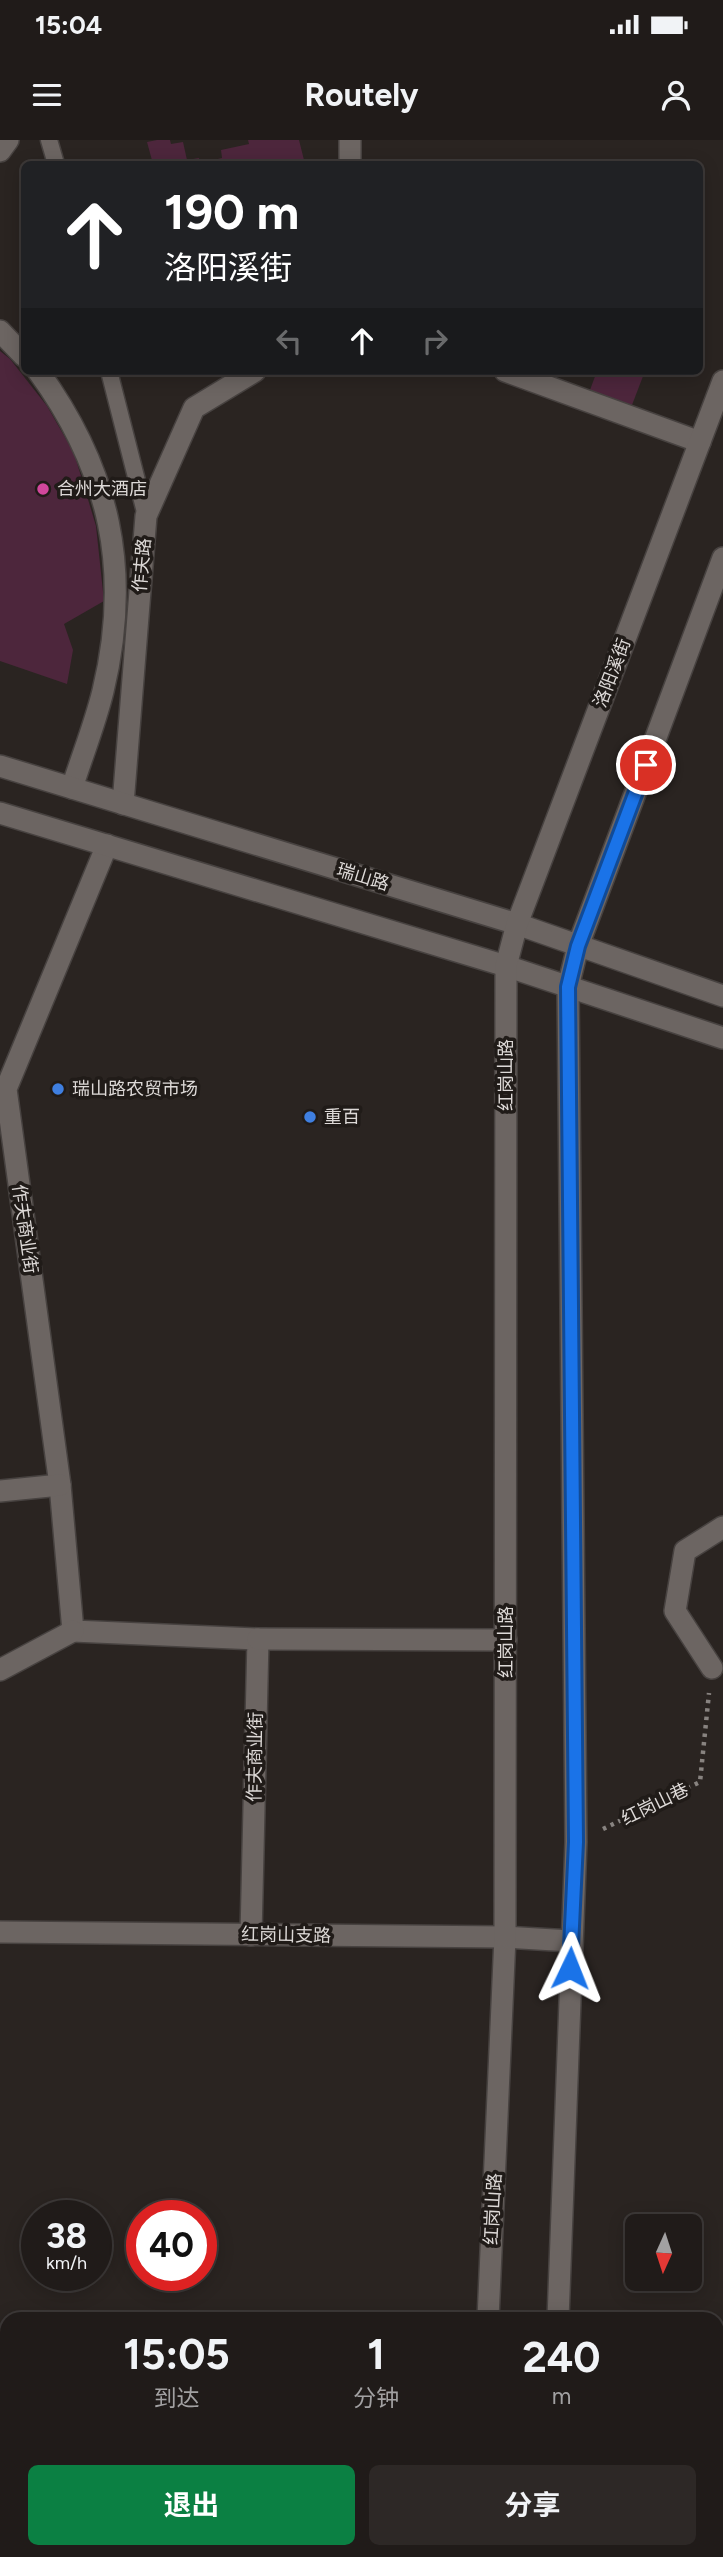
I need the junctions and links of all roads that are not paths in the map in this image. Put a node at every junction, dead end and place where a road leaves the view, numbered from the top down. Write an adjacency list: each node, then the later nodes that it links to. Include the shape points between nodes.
1 (8, 140): 4 (street)
2 (49, 140): 5 (lane)
3 (350, 140): 6 (street)
4 (0, 151)
5 (55, 161)
6 (350, 161)
7 (0, 331): 8 (street)
8 (21, 353)
9 (41, 375): 18 (street, via 87,451 110,524 114,558 111,654)
10 (110, 375): 15 (lane)
11 (248, 375): 15 (street, 作夫路, via 194,408)
12 (516, 375): 14 (street)
13 (723, 381): 14 (street, 洛阳溪街)
14 (700, 442): 22 (street, 洛阳溪街)
15 (146, 516): 19 (street, 作夫路)
16 (723, 558): 23 (street)
17 (0, 766): 18 (street, 瑞山路)
18 (72, 788): 19 (street, 瑞山路)
19 (123, 804): 22 (street, 瑞山路)
20 (0, 813): 21 (street)
21 (107, 845): 24 (street); 28 (street, 作夫商业街, via 6,1089)
22 (517, 923): 23 (street, 瑞山路); 24 (street, 洛阳溪街)
23 (578, 946): 25 (street); 26 (street, 瑞山路)
24 (506, 966): 25 (street); 34 (street, 红岗山路)
25 (568, 987): 27 (street); 40 (street, via 576,1842)
26 (723, 996)
27 (723, 1038)
28 (5, 1117): 29 (street, 作夫商业街)
29 (60, 1485): 30 (street); 32 (street, 作夫商业街)
30 (0, 1491)
31 (723, 1527): 35 (street, via 685,1551 675,1611)
32 (73, 1631): 33 (street); 36 (street)
33 (258, 1639): 34 (street); 38 (street, 作夫商业街)
34 (506, 1640): 39 (street, 红岗山路)
35 (712, 1668)
36 (0, 1670)
37 (0, 1932): 38 (street, 红岗山支路)
38 (251, 1935): 39 (street, 红岗山支路)
39 (505, 1937): 40 (street, 红岗山支路); 41 (street, 红岗山路)
40 (571, 1941): 42 (street)
41 (488, 2312)
42 (558, 2312)

